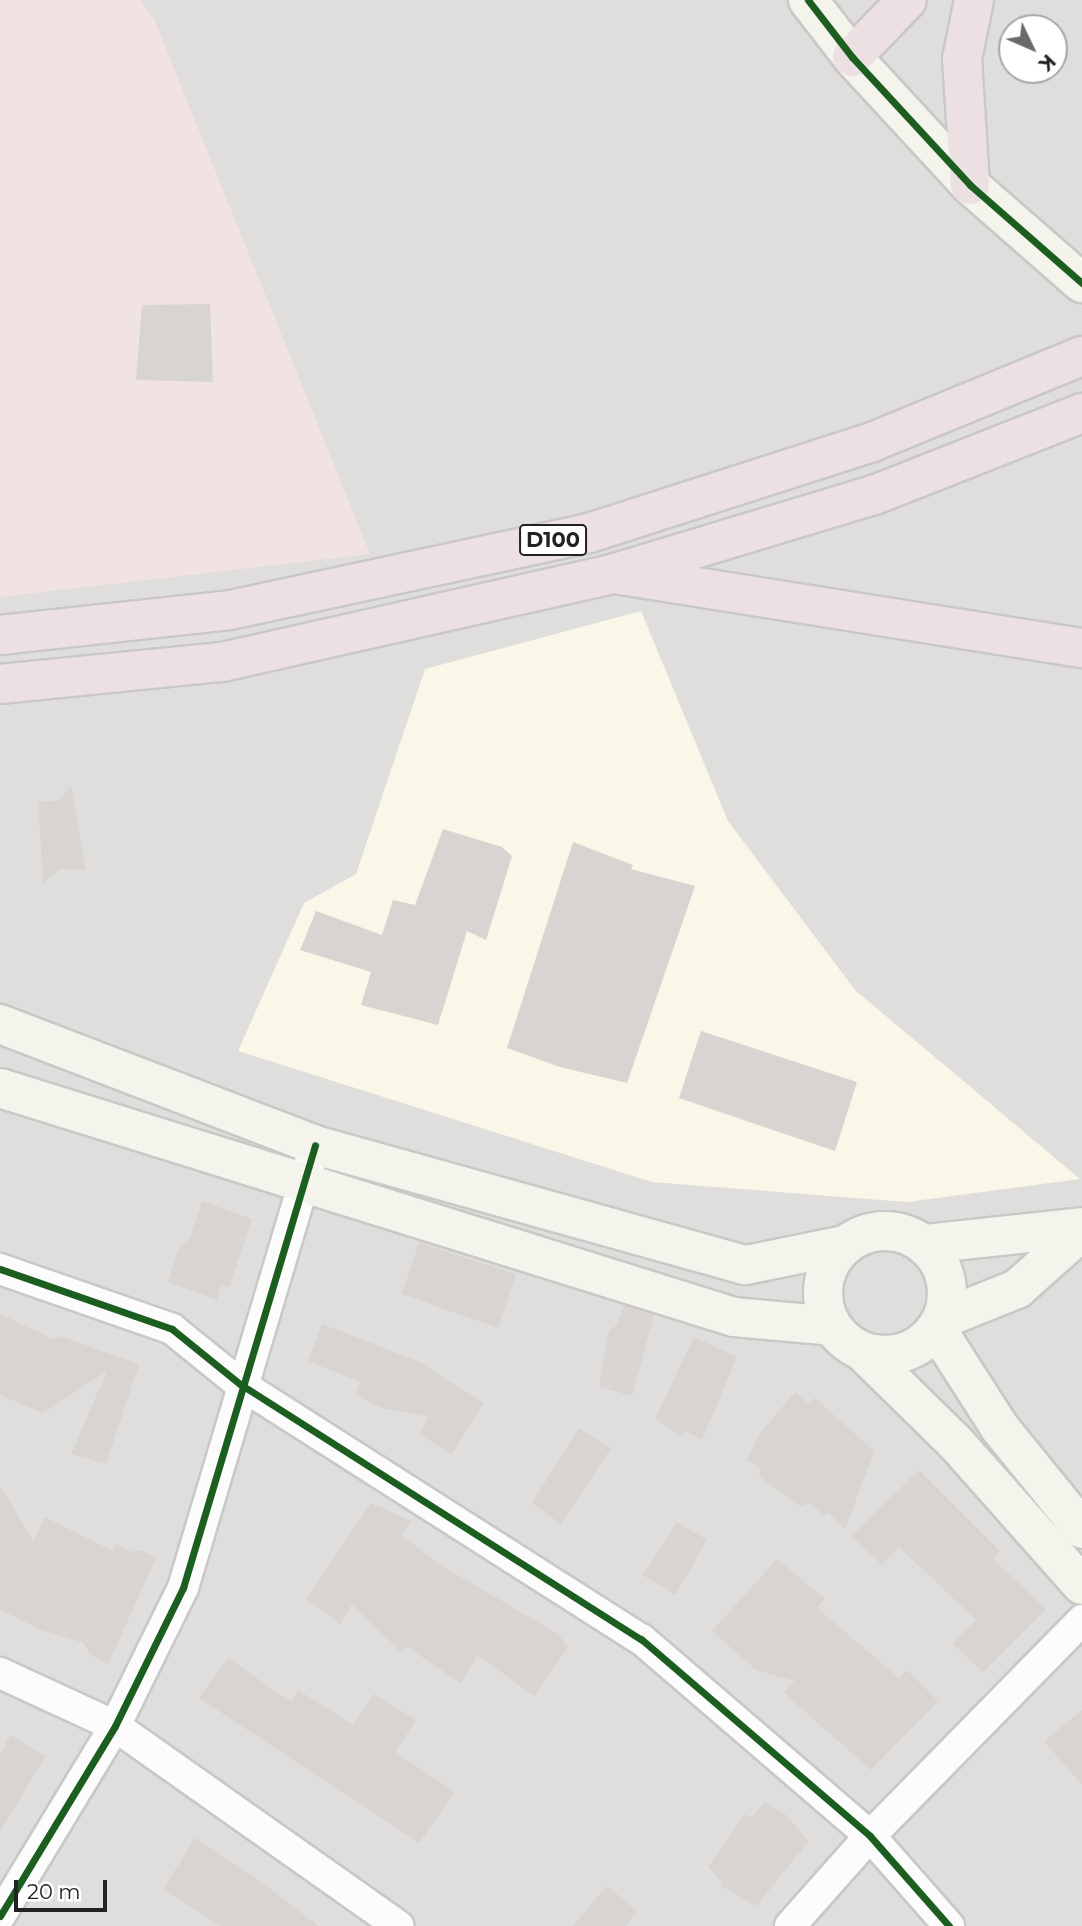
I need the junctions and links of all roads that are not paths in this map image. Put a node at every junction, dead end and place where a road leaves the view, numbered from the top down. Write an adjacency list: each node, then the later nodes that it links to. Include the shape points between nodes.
1 (808, 0): 4 (main road)
2 (907, 0): 4 (highway)
3 (974, 0): 5 (highway, via 962,59)
4 (852, 57): 5 (main road)
5 (970, 185): 6 (main road)
6 (1082, 283)
7 (1082, 356): 10 (highway, D100, via 872,442 589,533 230,610)
8 (1082, 413): 9 (highway, D100, via 874,495)
9 (612, 574): 11 (highway); 12 (highway, D100, via 222,662)
10 (0, 635)
11 (1082, 648)
12 (0, 684)
13 (0, 1024): 15 (main road)
14 (0, 1088): 16 (main road)
15 (315, 1145): 16 (street); 19 (main road, via 746,1265)
16 (303, 1186): 22 (main road, via 734,1317); 24 (street)
17 (1082, 1229): 18 (main road); 21 (main road, via 1017,1289)
18 (926, 1244): 19 (main road, via 894,1230 859,1236); 21 (main road, via 947,1279)
19 (844, 1245): 22 (main road, via 825,1275 822,1292)
20 (0, 1269): 24 (street, via 172,1329)
21 (939, 1324): 23 (main road, via 917,1347 900,1354); 25 (main road, via 1000,1428)
22 (832, 1326): 23 (main road)
23 (862, 1351): 26 (main road, via 955,1441)
24 (240, 1384): 29 (street, via 183,1588); 30 (street, via 641,1639)
25 (1082, 1530)
26 (1082, 1585)
27 (1082, 1620): 30 (street)
28 (0, 1672): 29 (street)
29 (115, 1726): 31 (street); 32 (street)
30 (870, 1836): 33 (street); 34 (street)
31 (0, 1916)
32 (399, 1926)
33 (790, 1926)
34 (949, 1926)

